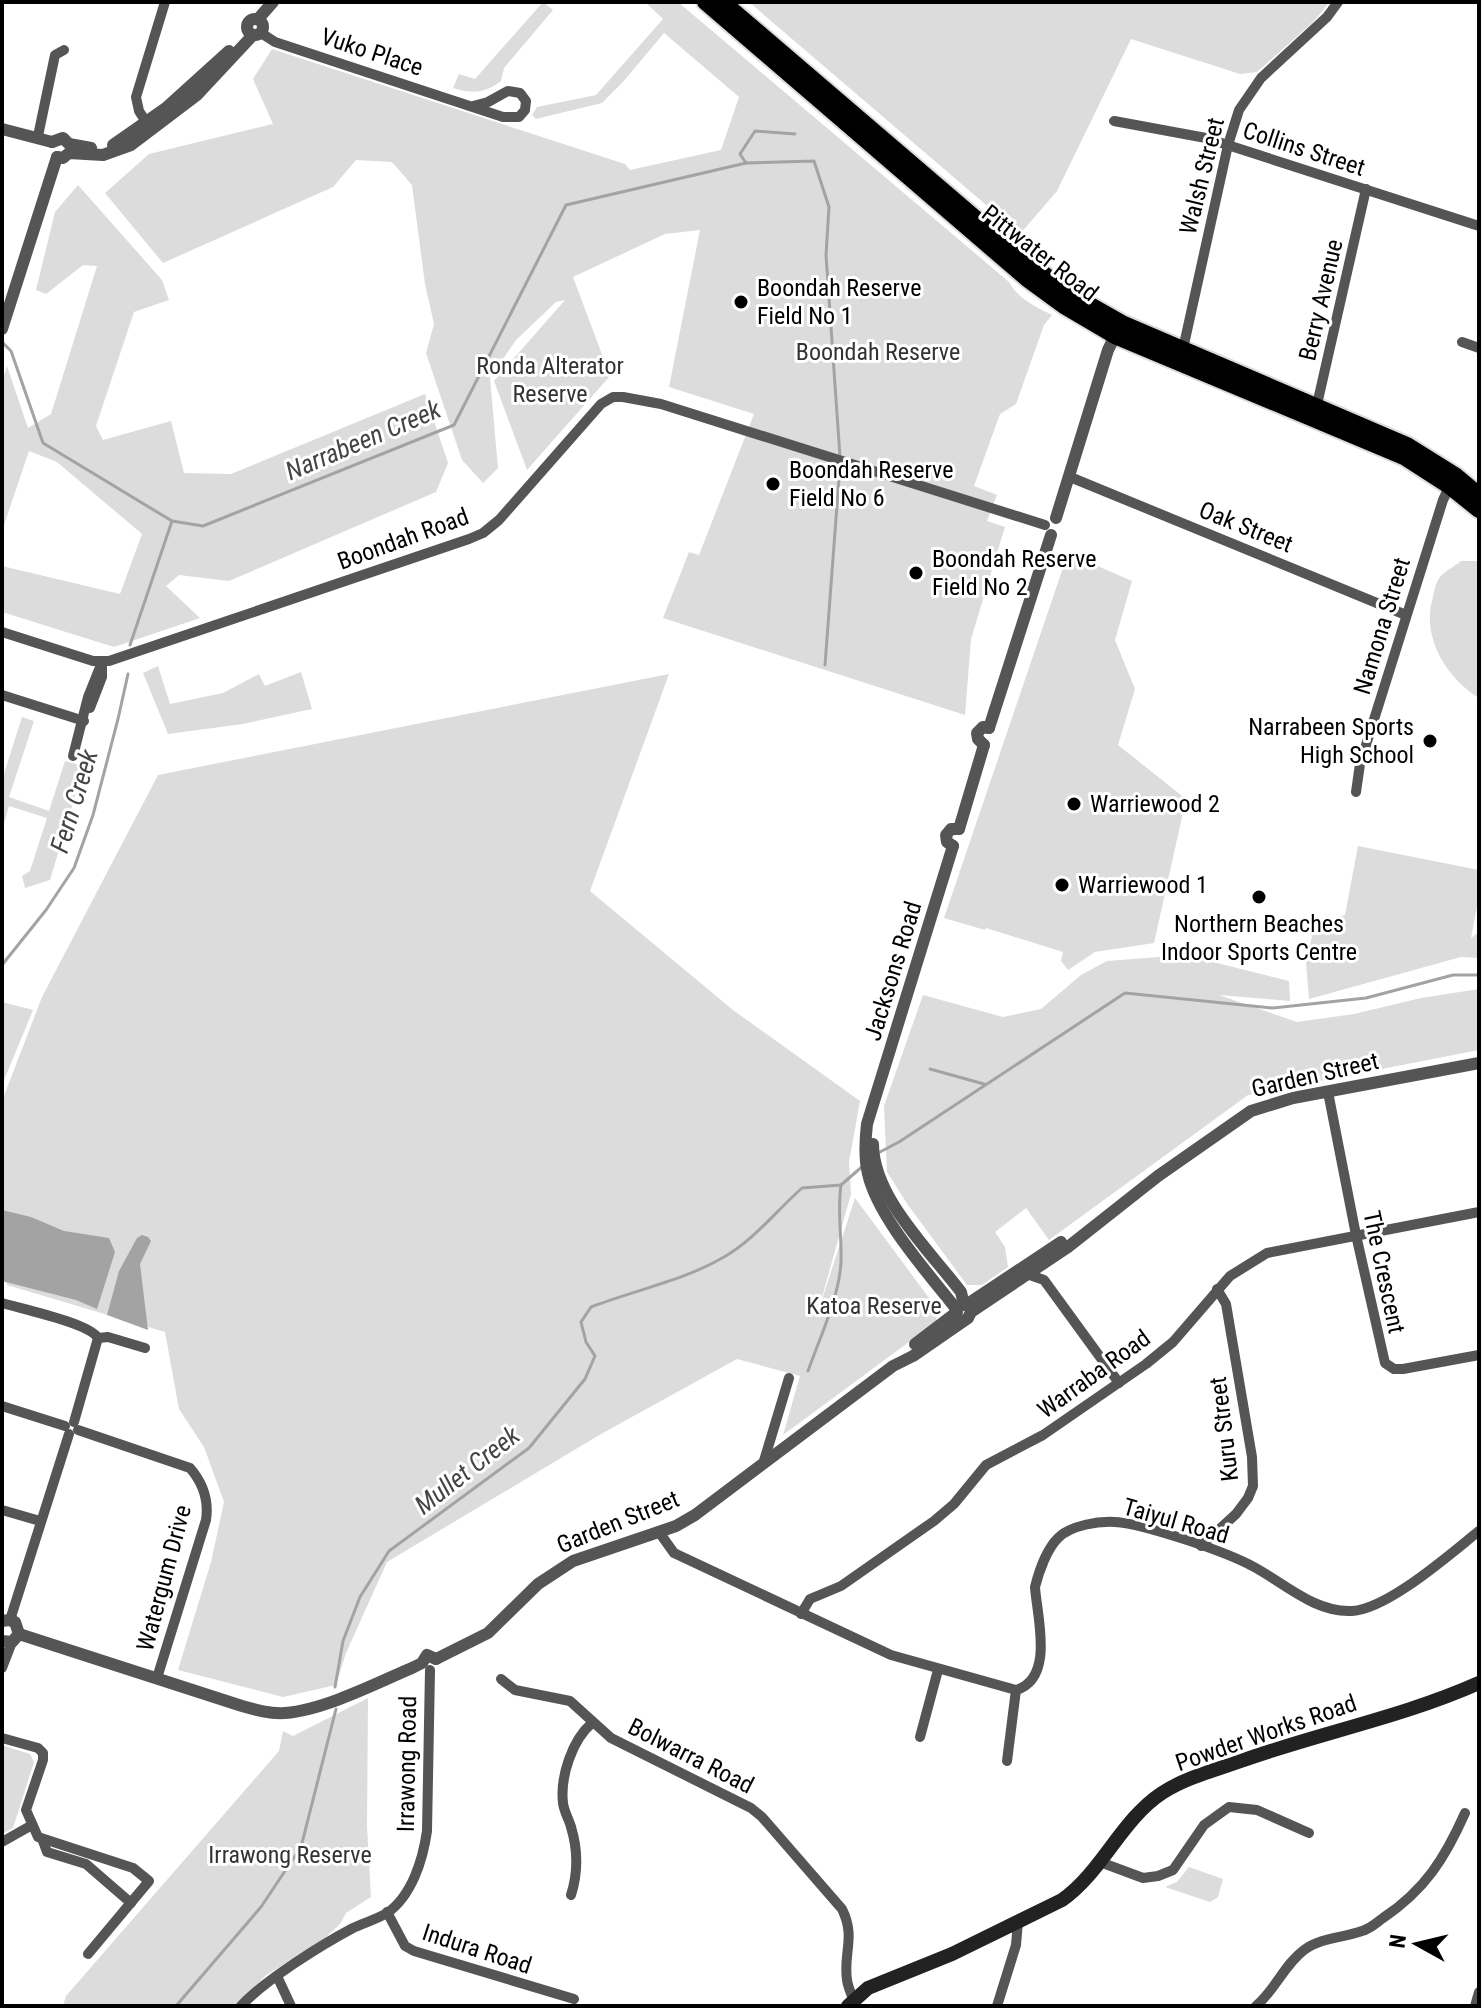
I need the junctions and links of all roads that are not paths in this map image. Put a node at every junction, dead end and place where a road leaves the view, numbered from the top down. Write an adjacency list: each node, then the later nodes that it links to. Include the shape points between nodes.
1 (165, 2): 10 (street, via 136,97)
2 (273, 2): 6 (street, via 248,22)
3 (705, 2): 18 (highway, Pittwater Road, via 1035,285 1082,318)
4 (723, 2): 18 (highway, Pittwater Road, via 1033,267)
5 (1338, 2): 13 (street, Walsh Street, via 1255,86 1239,110)
6 (254, 33): 8 (street, Vuko Place); 10 (street)
7 (64, 50): 12 (street, via 55,55)
8 (473, 106): 8 (street, Vuko Place, via 508,91 520,93 526,101 523,113 514,118)
9 (1114, 121): 13 (street, Collins Street)
10 (148, 126): 14 (street, via 105,147)
11 (2, 129): 12 (street)
12 (38, 136): 14 (street, via 52,142 50,151)
13 (1228, 145): 15 (street, Collins Street); 21 (street, Walsh Street)
14 (65, 152): 17 (street)
15 (1366, 189): 16 (street, Collins Street); 22 (street, Berry Avenue)
16 (1479, 226)
17 (3, 326)
18 (1119, 330): 21 (highway, Pittwater Road); 22 (highway, Pittwater Road); 23 (street, via 1108,350)
19 (1462, 342): 20 (street)
20 (1479, 348)
21 (1183, 349): 22 (highway, Pittwater Road)
22 (1315, 412): 24 (highway, Pittwater Road, via 1407,445)
23 (1070, 477): 27 (street); 28 (street, Oak Street)
24 (1452, 481): 25 (highway, Pittwater Road); 26 (highway, Pittwater Road); 28 (street, Namona Street)
25 (1479, 495)
26 (1479, 510)
27 (1051, 526): 30 (street, Boondah Road, via 648,400 613,397 483,533); 45 (street, Jacksons Road, via 989,728 977,733 984,745 959,829 963,842 953,846 873,1108 872,1171)
28 (1406, 615): 34 (street, Namona Street)
29 (2, 632): 30 (street)
30 (102, 662): 32 (street)
31 (2, 695): 32 (street)
32 (84, 721): 33 (street)
33 (73, 756)
34 (1356, 792)
35 (1479, 1063): 36 (street, Garden Street)
36 (1328, 1092): 38 (street, Garden Street, via 1251,1111); 39 (street, The Crescent)
37 (1479, 1212): 39 (street, Warraba Road)
38 (1099, 1221): 40 (street, Garden Street); 45 (street, Garden Street, via 1042,1252)
39 (1356, 1235): 43 (street, Warraba Road, via 1267,1253); 48 (street, The Crescent, via 1385,1363 1403,1369)
40 (1045, 1261): 41 (street, Garden Street); 42 (street)
41 (1027, 1274): 42 (street); 45 (street, Garden Street)
42 (1044, 1280): 50 (street)
43 (1217, 1289): 50 (street, Warraba Road, via 1173,1342); 58 (street, Kuru Street, via 1226,1304 1253,1486 1236,1514)
44 (2, 1303): 46 (street, via 81,1327)
45 (964, 1307): 53 (street, Garden Street)
46 (98, 1338): 47 (street); 52 (street)
47 (145, 1348)
48 (1479, 1355)
49 (789, 1378): 53 (street)
50 (1119, 1383): 59 (street, Warraba Road, via 1043,1435 986,1465 934,1521 841,1586 810,1599)
51 (2, 1406): 52 (street, Watergum Drive)
52 (71, 1428): 55 (street); 65 (street, Watergum Drive, via 190,1468 200,1480 206,1520)
53 (762, 1466): 57 (street, Garden Street, via 695,1515)
54 (2, 1510): 55 (street)
55 (40, 1521): 60 (street)
56 (1479, 1531): 58 (street, Taiyul Road, via 1428,1572 1367,1608 1352,1611 1324,1608 1251,1565)
57 (659, 1532): 59 (street, via 674,1553); 62 (street, Garden Street, via 555,1571 488,1633)
58 (1201, 1546): 68 (street, Taiyul Road, via 1118,1522 1099,1522 1057,1538 1035,1587 1039,1668 1027,1687)
59 (801, 1614): 64 (street)
60 (6, 1620): 61 (street, via 17,1625)
61 (11, 1639): 63 (street); 65 (street, Garden Street)
62 (429, 1664): 65 (street, Garden Street, via 284,1713 242,1706); 81 (street, Irrawong Road, via 425,1845 412,1881)
63 (2, 1668)
64 (938, 1670): 68 (street); 70 (street)
65 (157, 1678)
66 (501, 1679): 69 (street, Bolwarra Road, via 515,1690 570,1701)
67 (1479, 1683): 78 (main road, Powder Works Road, via 1177,1785 1141,1811)
68 (1016, 1690): 72 (street)
69 (592, 1723): 79 (street, via 579,1738 563,1789 576,1851); 87 (street, Bolwarra Road, via 762,1817 847,1918)
70 (920, 1737)
71 (2, 1738): 74 (street, via 43,1753 26,1810)
72 (1007, 1761)
73 (1465, 1813): 91 (street, via 1439,1866 1400,1907 1365,1930 1305,1948)
74 (32, 1825): 76 (street); 77 (street)
75 (1309, 1833): 78 (street, via 1257,1810 1229,1807 1204,1825 1173,1870 1143,1878)
76 (41, 1839): 80 (street, via 47,1852 86,1864); 80 (street, via 133,1868 149,1881)
77 (2, 1842)
78 (1100, 1862): 82 (main road, Powder Works Road, via 1070,1895)
79 (571, 1895)
80 (131, 1903): 83 (street)
81 (387, 1912): 84 (street, Irrawong Road); 86 (street, Indura Road, via 405,1946 414,1951)
82 (1018, 1921): 87 (main road, Powder Works Road, via 868,1988); 90 (street)
83 (88, 1954)
84 (277, 1976): 88 (street, Irrawong Road); 89 (street)
85 (1479, 1992): 92 (street)
86 (574, 1999)
87 (850, 2003)
88 (241, 2006)
89 (291, 2006)
90 (997, 2006)
91 (1256, 2006)
92 (1475, 2006)

